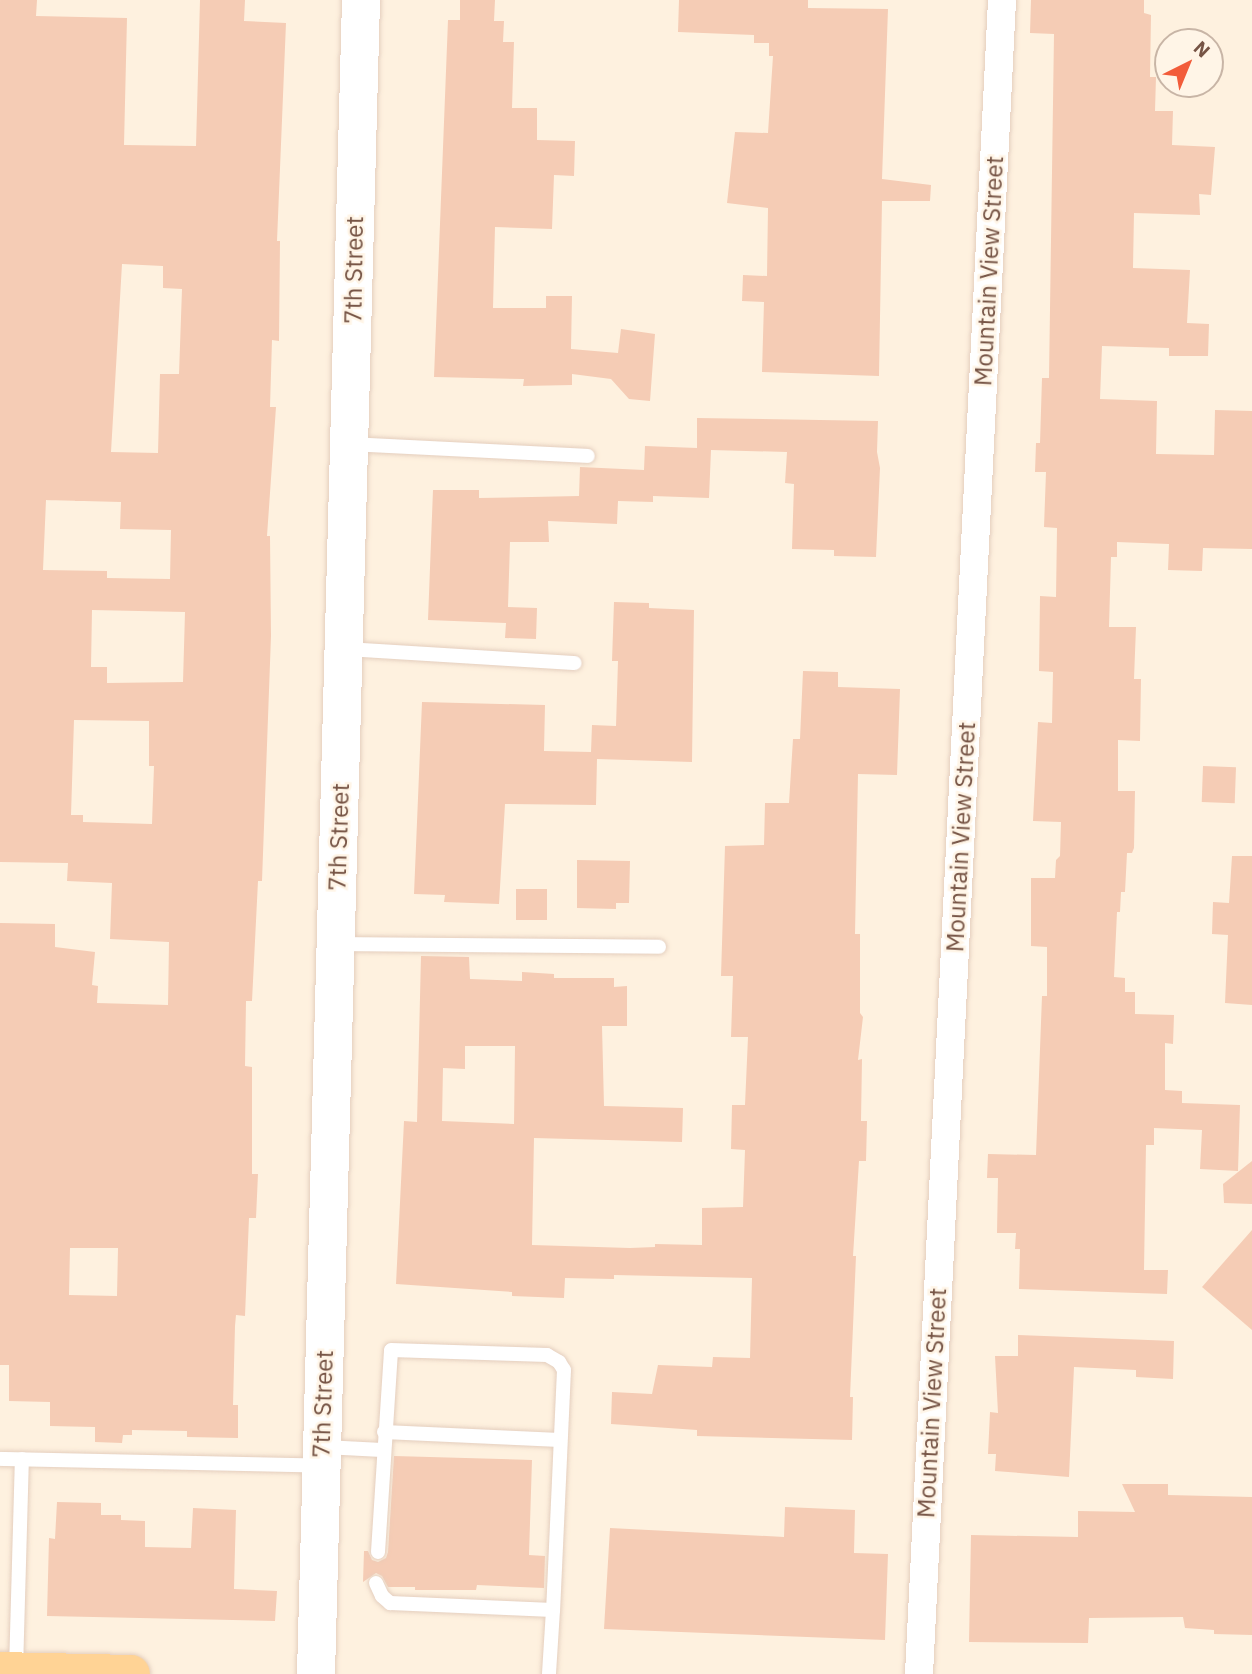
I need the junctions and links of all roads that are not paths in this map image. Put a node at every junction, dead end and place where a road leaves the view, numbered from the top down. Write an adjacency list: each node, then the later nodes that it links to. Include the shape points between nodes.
1 (361, 0): 3 (street, 7th Street)
2 (1002, 0): 22 (street, Mountain View Street)
3 (349, 444): 4 (lane); 5 (street, 7th Street)
4 (588, 456)
5 (344, 649): 6 (lane); 7 (street, 7th Street)
6 (575, 663)
7 (336, 944): 8 (lane); 12 (street, 7th Street)
8 (659, 947)
9 (384, 1432): 10 (lane); 10 (lane, via 391,1349 547,1354 564,1370); 11 (lane)
10 (561, 1440): 17 (lane)
11 (382, 1450): 12 (lane); 15 (lane)
12 (322, 1456): 14 (lane); 20 (street, 7th Street)
13 (0, 1459): 14 (lane)
14 (22, 1460): 18 (lane)
15 (377, 1552)
16 (376, 1583): 17 (lane, via 390,1603)
17 (553, 1610): 21 (lane)
18 (8, 1671): 19 (main road)
19 (131, 1674)
20 (316, 1674)
21 (549, 1674)
22 (919, 1674)

